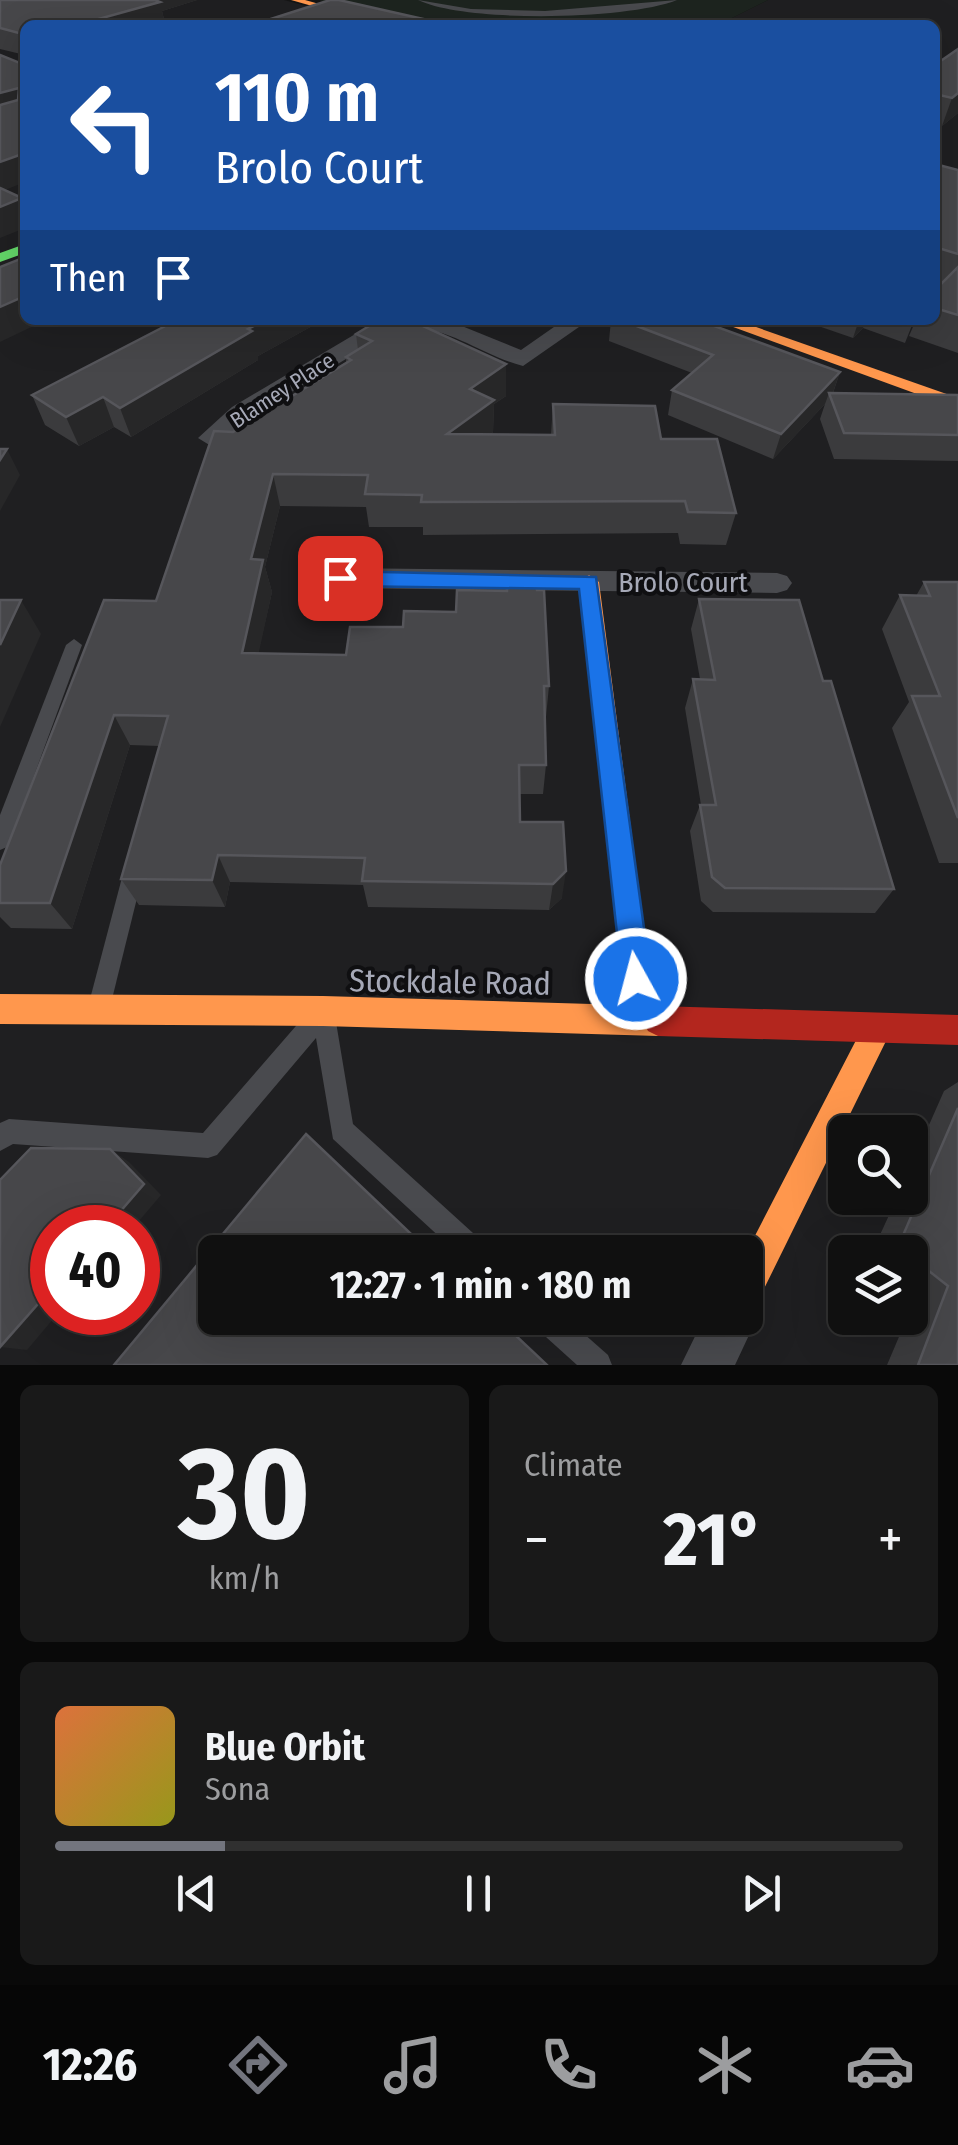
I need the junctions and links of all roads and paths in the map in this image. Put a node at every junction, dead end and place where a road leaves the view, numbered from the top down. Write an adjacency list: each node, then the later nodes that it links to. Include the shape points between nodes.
1 (295, 0): 4 (street)
2 (421, 0): 3 (lane, via 567,12)
3 (674, 0)
4 (370, 20)
5 (385, 325): 10 (street, Blamey Place, via 241,412)
6 (440, 325): 7 (street, via 523,359)
7 (571, 325)
8 (736, 325): 9 (street)
9 (958, 404)
10 (211, 438)
11 (340, 578): 12 (street, Brolo Court)
12 (589, 582): 13 (street, Brolo Court); 20 (street, Brolo Court)
13 (776, 582)
14 (74, 646): 15 (lane)
15 (0, 841)
16 (141, 844): 18 (lane)
17 (0, 1009): 18 (street, Stockdale Road)
18 (98, 1010): 19 (street, Stockdale Road)
19 (323, 1011): 20 (street, Stockdale Road); 23 (lane, via 208,1146 9,1131); 24 (lane, via 342,1130)
20 (641, 1018): 21 (street, Stockdale Road)
21 (877, 1029): 22 (street, Stockdale Road); 25 (street)
22 (958, 1030)
23 (0, 1139)
24 (457, 1235)
25 (763, 1254)
26 (565, 1335): 28 (lane)
27 (722, 1335): 29 (street)
28 (598, 1365)
29 (707, 1365)

